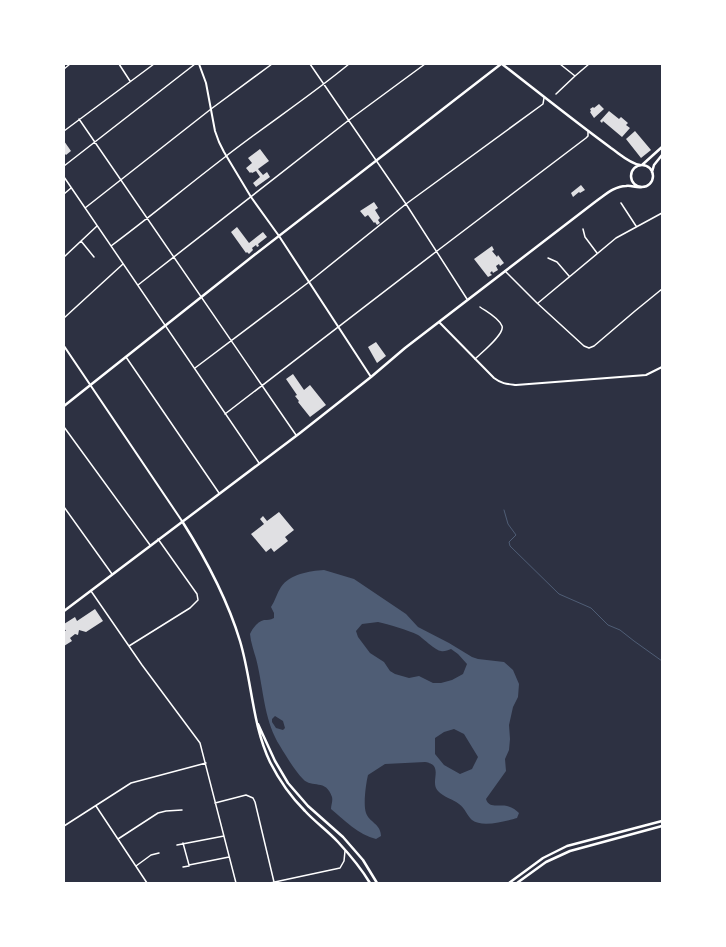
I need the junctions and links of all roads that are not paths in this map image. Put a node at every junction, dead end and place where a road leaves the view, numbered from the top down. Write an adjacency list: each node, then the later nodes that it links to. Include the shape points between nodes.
1 (70, 64): 13 (street)
2 (119, 64): 15 (street)
3 (154, 64): 15 (street)
4 (195, 64): 24 (street)
5 (199, 64): 19 (street)
6 (272, 64): 19 (street)
7 (310, 64): 16 (street)
8 (349, 64): 16 (street)
9 (425, 64): 21 (street)
10 (501, 64): 18 (main road); 28 (main road)
11 (560, 64): 14 (street)
12 (590, 64): 14 (street)
13 (64, 69)
14 (575, 76): 17 (street)
15 (130, 81): 20 (street)
16 (324, 84): 21 (street); 27 (street)
17 (556, 94)
18 (544, 96): 23 (main road); 39 (street, via 543,104)
19 (211, 109): 27 (street, via 218,142); 33 (street)
20 (79, 119): 22 (street); 24 (street)
21 (349, 120): 28 (street); 37 (street)
22 (64, 131)
23 (588, 132): 29 (main road, via 624,157); 49 (street, via 586,138)
24 (95, 143): 30 (street); 33 (street)
25 (662, 147): 29 (main road)
26 (662, 155): 31 (main road, via 654,165)
27 (226, 156): 37 (street); 42 (street)
28 (377, 161): 39 (street); 46 (main road)
29 (641, 165): 31 (main road, via 649,167); 34 (main road, via 632,170 631,177 635,184)
30 (64, 166)
31 (652, 173): 34 (main road, via 650,183)
32 (64, 178): 35 (street)
33 (121, 180): 40 (street); 42 (street)
34 (642, 187): 56 (main road, via 624,186 612,190)
35 (71, 188): 36 (street); 40 (street)
36 (64, 194)
37 (251, 197): 46 (street); 53 (street)
38 (621, 203): 44 (street)
39 (406, 204): 49 (street); 58 (street)
40 (85, 208): 43 (street)
41 (662, 213): 44 (street)
42 (148, 218): 48 (street); 53 (street)
43 (97, 226): 47 (street); 48 (street)
44 (636, 226): 50 (street)
45 (583, 229): 50 (street, via 585,237)
46 (279, 236): 58 (street); 61 (main road)
47 (81, 241): 51 (street); 52 (street)
48 (111, 246): 55 (street)
49 (437, 251): 62 (street); 68 (street)
50 (597, 253): 57 (street)
51 (64, 256)
52 (94, 257)
53 (175, 257): 59 (street); 61 (street)
54 (548, 258): 57 (street, via 554,260)
55 (123, 264): 59 (street); 65 (street)
56 (505, 271): 62 (main road); 63 (street)
57 (570, 276): 63 (street)
58 (309, 282): 68 (street); 69 (street)
59 (138, 285): 67 (street)
60 (662, 289): 63 (street, via 589,348)
61 (202, 296): 67 (main road); 69 (street)
62 (468, 299): 66 (main road)
63 (537, 303)
64 (480, 307): 72 (street, via 499,322 502,330)
65 (64, 318)
66 (439, 322): 72 (street); 75 (main road)
67 (165, 325): 71 (main road); 74 (street)
68 (339, 328): 75 (street); 77 (street)
69 (232, 340): 74 (street); 77 (street)
70 (64, 346): 76 (street)
71 (126, 356): 76 (main road); 83 (street)
72 (475, 359): 73 (street, via 501,383 511,384 646,375)
73 (662, 367)
74 (195, 368): 79 (street)
75 (371, 377): 81 (main road)
76 (90, 385): 78 (main road); 85 (street)
77 (262, 387): 79 (street); 81 (street)
78 (64, 406)
79 (226, 414): 82 (street)
80 (64, 427): 87 (street)
81 (296, 435): 82 (main road)
82 (259, 463): 83 (main road)
83 (219, 493): 85 (main road)
84 (64, 507): 88 (street)
85 (182, 521): 86 (main road); 92 (main road, via 201,550 230,612 242,648)
86 (158, 539): 87 (main road); 91 (street, via 197,594 198,600 190,608)
87 (150, 545): 88 (main road)
88 (113, 574): 89 (main road)
89 (90, 591): 90 (main road); 91 (street)
90 (64, 611)
91 (129, 646): 93 (street, via 200,743)
92 (257, 722): 104 (main road, via 265,750 277,775 304,810); 115 (main road, via 288,783 363,860)
93 (206, 763): 94 (street); 95 (street, via 138,780 124,786)
94 (215, 803): 100 (street); 110 (street, via 248,795 254,799)
95 (96, 806): 98 (street); 101 (street)
96 (182, 810): 101 (street, via 158,813)
97 (662, 821): 116 (main road, via 567,846 543,858)
98 (64, 826)
99 (662, 826): 117 (main road, via 570,851 546,862)
100 (224, 836): 102 (street); 106 (street)
101 (118, 839): 107 (street)
102 (183, 843): 103 (street); 108 (street)
103 (177, 845)
104 (345, 850): 110 (street, via 340,868); 114 (main road)
105 (159, 853): 107 (street, via 151,855)
106 (229, 857): 108 (street); 112 (street)
107 (136, 866): 111 (street)
108 (189, 866): 109 (street)
109 (183, 867)
110 (274, 882): 113 (street)
111 (147, 883)
112 (236, 883)
113 (270, 883)
114 (370, 883)
115 (378, 883)
116 (509, 883)
117 (517, 883)

